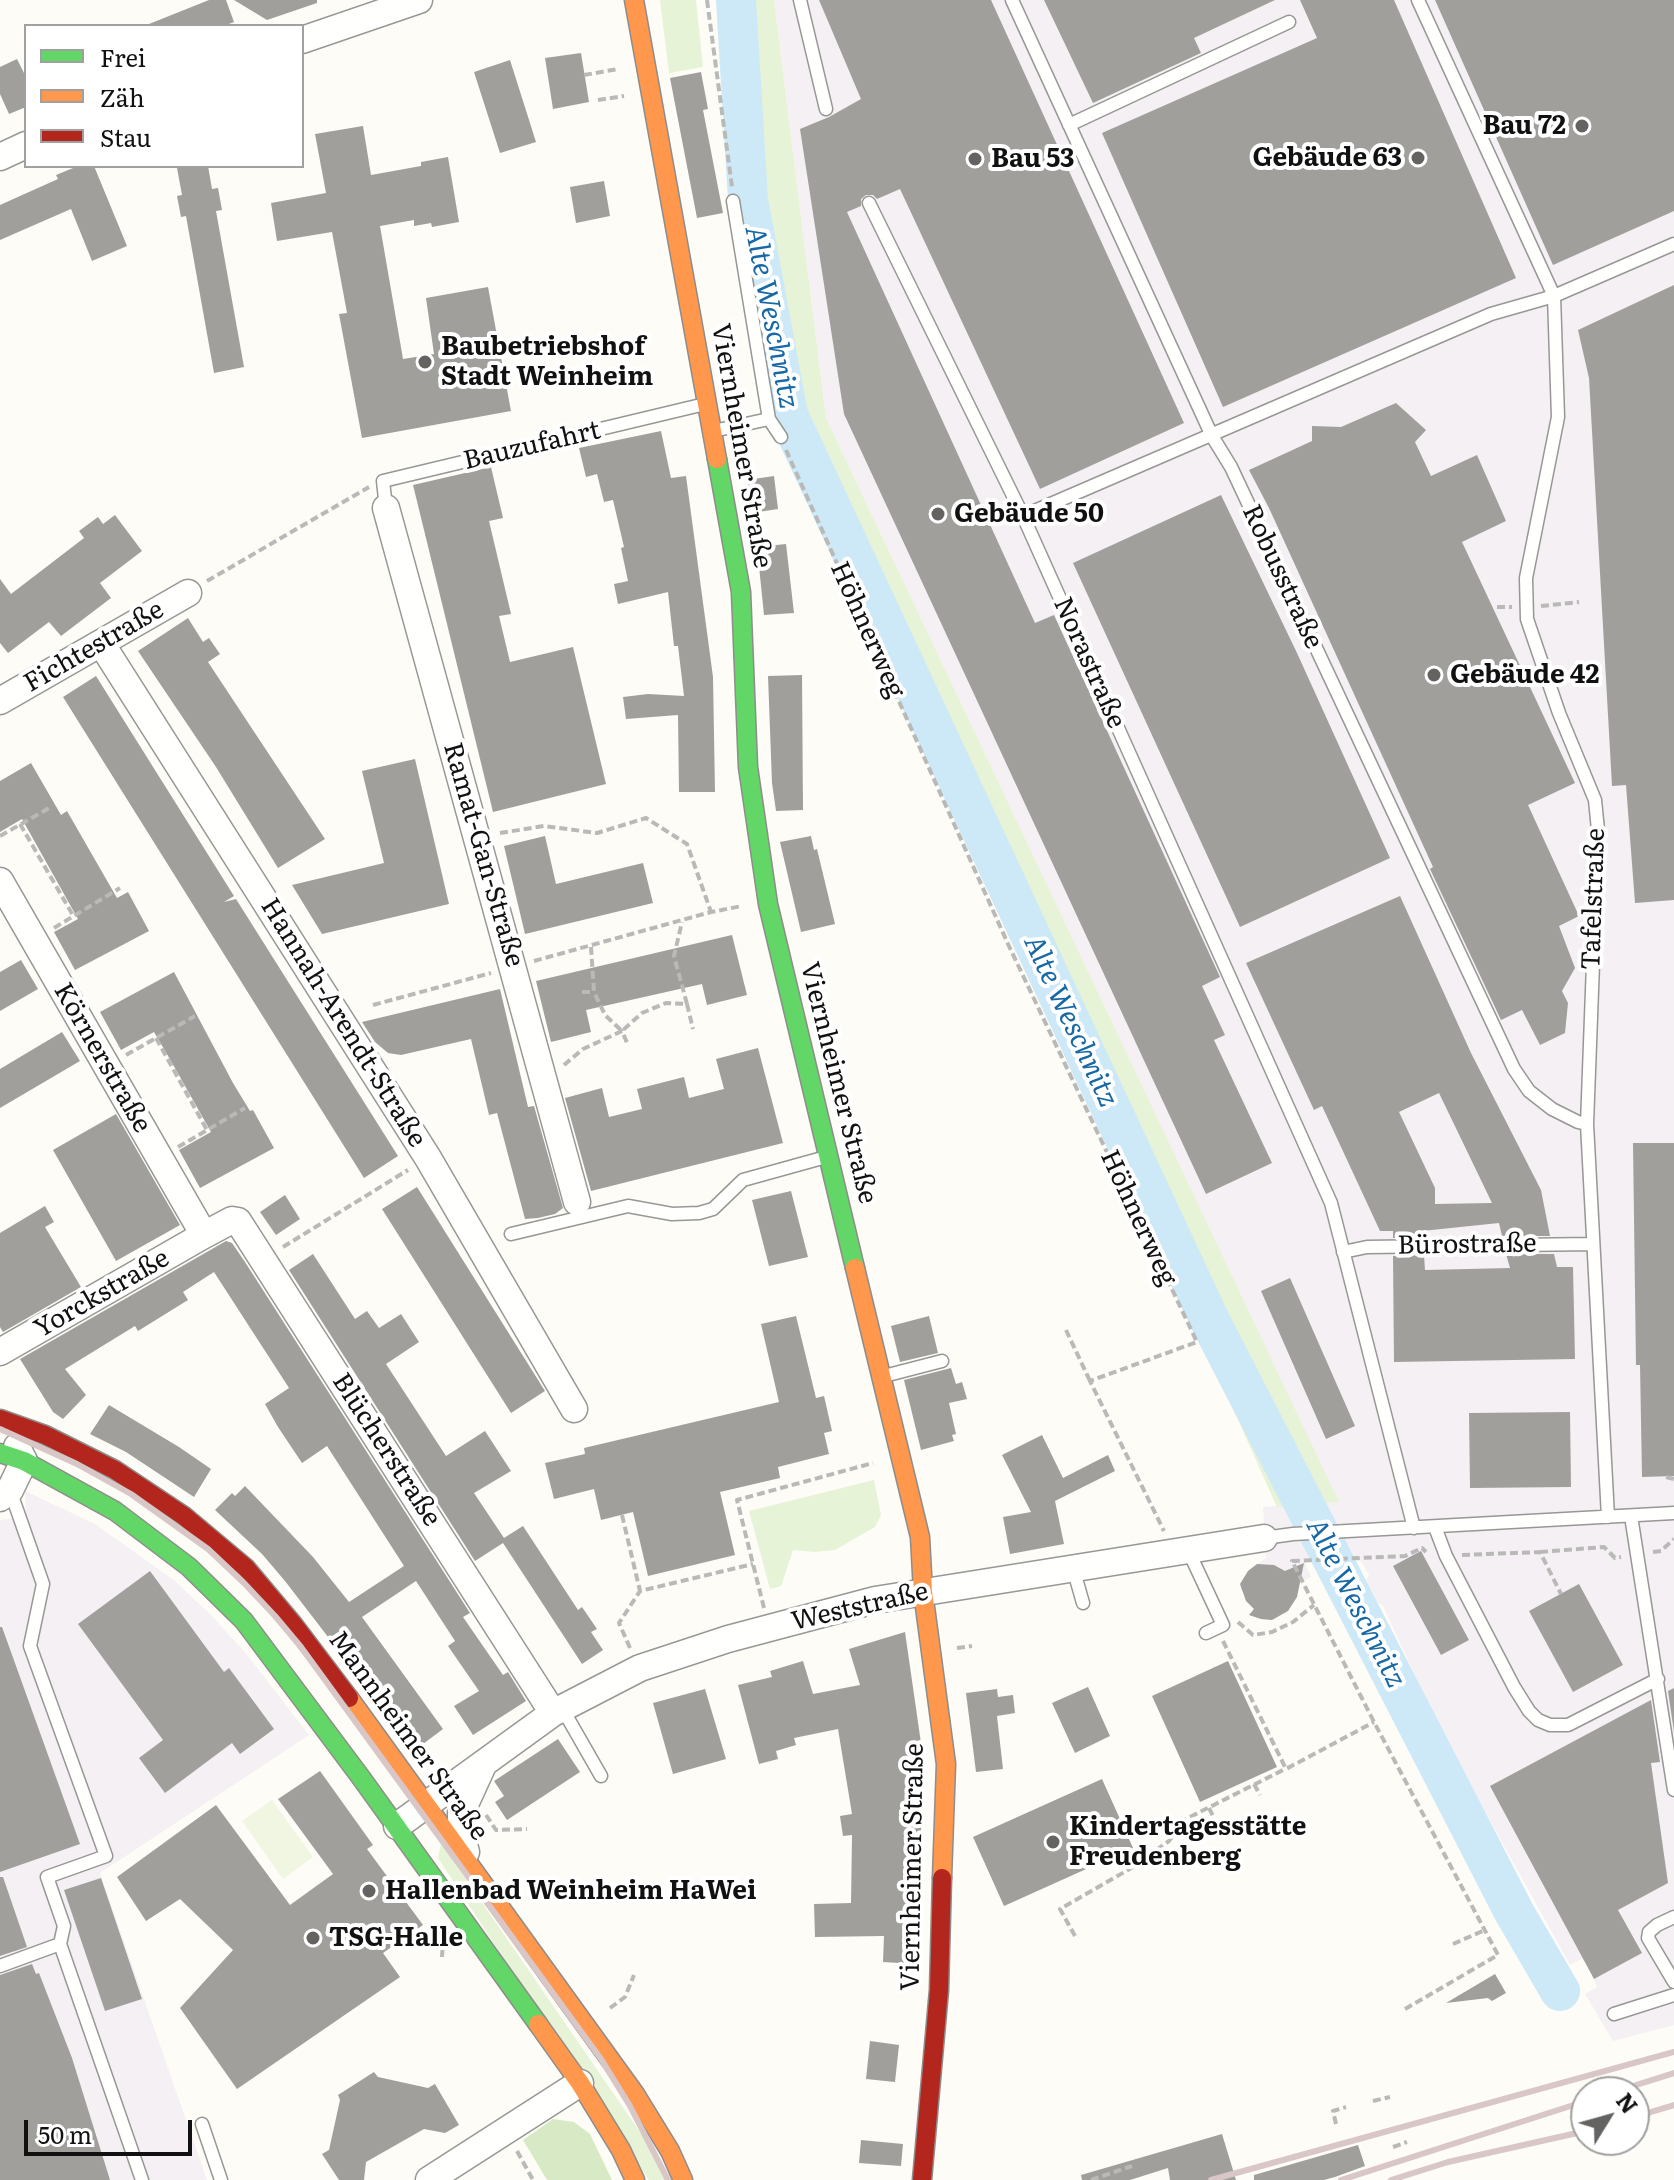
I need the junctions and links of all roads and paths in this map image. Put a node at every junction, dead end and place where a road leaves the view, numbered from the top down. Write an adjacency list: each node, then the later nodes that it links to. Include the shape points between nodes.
1 (419, 0): 8 (street)
2 (634, 0): 21 (street, Viernheimer Straße)
3 (707, 0): 17 (path)
4 (800, 0): 13 (lane)
5 (1012, 0): 14 (lane, Robusstraße)
6 (1418, 0): 20 (lane)
7 (1289, 22): 14 (lane)
8 (304, 39)
9 (611, 71): 10 (path)
10 (584, 75)
11 (617, 97): 12 (path)
12 (598, 100)
13 (826, 109)
14 (1069, 125): 24 (lane, Robusstraße)
15 (24, 146): 16 (street)
16 (0, 157)
17 (733, 201): 22 (lane)
18 (869, 203): 28 (lane, Norastraße)
19 (1674, 244): 20 (lane)
20 (1554, 296): 24 (lane, via 1491,314); 57 (lane, Tafelstraße, via 1558,417 1526,578 1527,619 1595,800)
21 (708, 404): 23 (street, Viernheimer Straße); 26 (lane, Bauzufahrt)
22 (769, 419): 23 (lane); 25 (lane)
23 (713, 431): 38 (street, Viernheimer Straße, via 741,592 748,767)
24 (1212, 436): 28 (lane); 57 (lane, Robusstraße, via 1514,1069 1529,1091 1552,1109)
25 (781, 437): 72 (path, Höhnerweg, via 1008,944 1197,1342)
26 (383, 481): 27 (lane); 29 (path)
27 (386, 508): 35 (street, Ramat-Gan-Straße)
28 (1023, 516): 66 (lane, Norastraße, via 1331,1203)
29 (188, 593): 30 (street, Fichtestraße)
30 (101, 643): 31 (street, Fichtestraße); 61 (street, Hannah-Arendt-Straße)
31 (0, 701)
32 (51, 807): 33 (path)
33 (20, 824): 34 (path); 40 (path)
34 (0, 836)
35 (478, 837): 39 (path, via 544,826 597,833 646,818 687,844); 44 (street, Ramat-Gan-Straße)
36 (0, 881): 42 (street, Körnerstraße)
37 (120, 888): 40 (path)
38 (767, 899): 39 (path); 59 (street, Viernheimer Straße)
39 (711, 912): 41 (path)
40 (74, 917): 42 (path)
41 (682, 922): 43 (path); 47 (path, via 674,956)
42 (34, 940): 54 (street, Körnerstraße)
43 (591, 946): 44 (path); 46 (path)
44 (514, 967): 48 (path); 55 (street, Ramat-Gan-Straße)
45 (582, 992): 46 (path)
46 (594, 992): 51 (path, via 605,1015)
47 (687, 1004): 50 (path); 51 (path, via 666,1003 642,1013)
48 (373, 1005)
49 (195, 1016): 52 (path)
50 (693, 1029)
51 (622, 1031): 53 (path); 55 (path, via 583,1049)
52 (156, 1038): 54 (path); 58 (path)
53 (628, 1045)
54 (106, 1065): 60 (street, Körnerstraße)
55 (543, 1081): 62 (street, Ramat-Gan-Straße)
56 (245, 1108): 58 (path)
57 (1587, 1124): 65 (lane, Tafelstraße)
58 (207, 1130): 60 (path)
59 (829, 1156): 63 (lane, via 743,1180 713,1209 699,1213 628,1206); 71 (street, Viernheimer Straße)
60 (160, 1158): 64 (street, Körnerstraße)
61 (428, 1158): 67 (path); 73 (street, Hannah-Arendt-Straße)
62 (577, 1202)
63 (511, 1234)
64 (204, 1235): 67 (street, Blücherstraße, via 238,1221); 69 (street, Yorckstraße)
65 (1592, 1244): 66 (lane, Bürostraße, via 1367,1247); 83 (lane, Tafelstraße)
66 (1343, 1252): 85 (lane, Norastraße)
67 (264, 1259): 103 (street, Blücherstraße)
68 (1066, 1330): 72 (path)
69 (0, 1352)
70 (942, 1361): 71 (lane)
71 (883, 1376): 75 (street, Viernheimer Straße)
72 (1090, 1381): 88 (path)
73 (574, 1409)
74 (1, 1418): 76 (street); 111 (street, Mannheimer Straße, via 115,1470 215,1539 293,1624)
75 (902, 1455): 92 (path, via 737,1500); 95 (street, Viernheimer Straße, via 920,1537)
76 (12, 1457): 79 (street); 115 (street, via 115,1511 221,1596 266,1646)
77 (1666, 1477): 78 (path)
78 (1674, 1479)
79 (5, 1494): 123 (lane, via 43,1584 30,1646 106,1856 47,1877 64,1926)
80 (1674, 1513): 82 (lane)
81 (622, 1515): 94 (path)
82 (1631, 1516): 83 (lane); 90 (lane)
83 (1608, 1517): 84 (lane)
84 (1435, 1527): 85 (lane); 91 (lane)
85 (1414, 1528): 86 (lane)
86 (1264, 1538): 88 (street, Weststraße)
87 (1674, 1539): 90 (path, via 1661,1551)
88 (1181, 1551): 93 (street, Weststraße); 101 (lane)
89 (1540, 1552): 90 (path, via 1604,1547 1615,1558); 91 (path); 96 (path)
90 (1638, 1554): 102 (lane)
91 (1446, 1556): 98 (path, via 1422,1548 1405,1556 1292,1561); 102 (lane, via 1514,1687 1538,1720 1568,1725)
92 (753, 1564): 94 (path); 100 (path)
93 (1073, 1568): 95 (street, Weststraße); 97 (lane)
94 (640, 1591): 99 (path)
95 (923, 1592): 100 (street, Weststraße); 148 (street, Viernheimer Straße, via 946,1764 939,1990)
96 (1561, 1594)
97 (1083, 1603)
98 (1314, 1605): 101 (path, via 1272,1632 1253,1635 1234,1620); 104 (path)
99 (620, 1626)
100 (769, 1628): 103 (street, Weststraße, via 640,1668)
101 (1215, 1629): 106 (path)
102 (1658, 1679): 109 (lane)
103 (558, 1710): 105 (street, Weststraße); 107 (lane)
104 (1374, 1722): 106 (path); 121 (path)
105 (484, 1762): 111 (street, Weststraße); 119 (street, via 461,1813)
106 (1286, 1769): 108 (path)
107 (601, 1776)
108 (1254, 1784): 110 (path); 112 (path)
109 (1674, 1790)
110 (1260, 1795)
111 (427, 1804): 115 (street, Weststraße); 119 (street, Mannheimer Straße)
112 (1209, 1807): 114 (path); 117 (path, via 1184,1820)
113 (485, 1814): 116 (path, via 496,1830)
114 (1215, 1820)
115 (397, 1826): 132 (street)
116 (527, 1829)
117 (1169, 1841): 118 (path); 122 (path, via 1130,1872 1060,1909)
118 (1172, 1848)
119 (469, 1862): 147 (street, Mannheimer Straße, via 635,2094)
120 (1674, 1917): 127 (lane, via 1657,1925 1648,1938)
121 (1485, 1930): 124 (path); 129 (path, via 1498,1955)
122 (1075, 1936)
123 (60, 1944): 125 (lane); 142 (lane)
124 (1453, 1944)
125 (0, 1966)
126 (634, 1975): 130 (path, via 625,1997)
127 (1674, 1982)
128 (1674, 1995): 131 (lane)
129 (1405, 2009)
130 (604, 2011)
131 (1614, 2014)
132 (580, 2083): 138 (street); 146 (street)
133 (1390, 2097): 134 (path)
134 (1373, 2101)
135 (1346, 2107): 137 (path, via 1333,2111)
136 (202, 2124): 143 (lane)
137 (1336, 2124)
138 (505, 2131): 144 (street); 145 (path)
139 (1407, 2142): 140 (path)
140 (1393, 2147)
141 (1132, 2166): 149 (path)
142 (142, 2180)
143 (221, 2180)
144 (429, 2180)
145 (533, 2180)
146 (635, 2180)
147 (683, 2180)
148 (922, 2180)
149 (1091, 2180)

